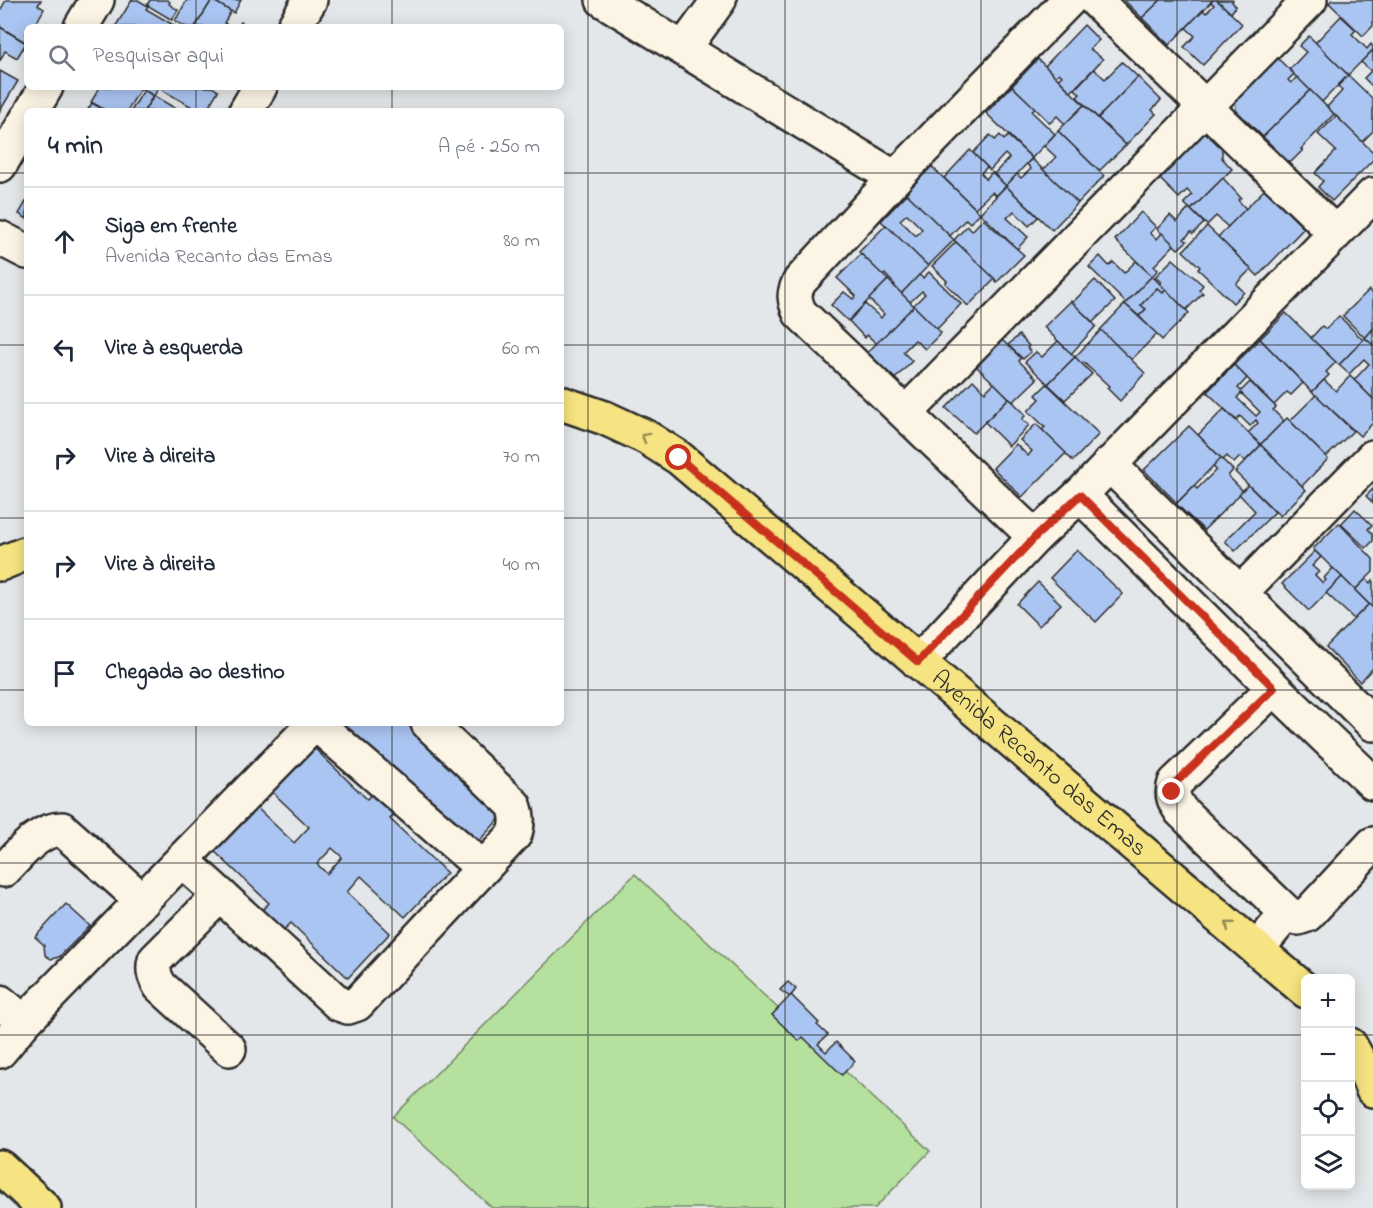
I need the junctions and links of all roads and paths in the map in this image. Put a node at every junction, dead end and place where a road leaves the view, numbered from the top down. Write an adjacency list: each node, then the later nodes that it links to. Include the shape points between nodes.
1 (97, 0): 8 (street)
2 (310, 0): 9 (street)
3 (603, 0): 10 (street)
4 (719, 0): 10 (street)
5 (1070, 0): 18 (street)
6 (1095, 0): 13 (street)
7 (1310, 0): 13 (street)
8 (83, 24)
9 (296, 24)
10 (684, 48): 18 (street)
11 (44, 90): 14 (street)
12 (258, 90): 15 (street)
13 (1205, 105): 20 (street); 24 (street)
14 (34, 108)
15 (248, 108)
16 (24, 124): 17 (street)
17 (0, 165)
18 (895, 178): 24 (street, via 800,280 794,302 800,313)
19 (1373, 195): 20 (street)
20 (1335, 233): 26 (street)
21 (0, 238): 22 (street)
22 (24, 250)
23 (564, 404): 32 (main road, Avenida Recanto das Emas, one-way to 23, via 679,458 646,436)
24 (906, 414): 28 (street)
25 (1373, 457): 31 (street)
26 (1110, 464): 27 (street); 31 (street)
27 (1080, 495): 28 (street); 33 (street)
28 (1035, 537): 32 (street)
29 (24, 554): 30 (main road)
30 (0, 564)
31 (1240, 593): 34 (street)
32 (918, 662): 46 (main road, Avenida Recanto das Emas, one-way to 32)
33 (1274, 688): 38 (street); 45 (street, via 1175,783 1172,792 1181,812)
34 (1367, 707)
35 (312, 726): 40 (street)
36 (318, 726): 41 (street)
37 (431, 726): 41 (street, via 514,805 518,816 515,834)
38 (1373, 783)
39 (1373, 844): 45 (street, via 1307,915 1298,918)
40 (183, 861): 43 (street); 44 (street)
41 (483, 868): 43 (street, via 357,1004 348,1007 339,1004)
42 (4, 870): 44 (street, via 42,834 62,829)
43 (220, 895): 49 (street, via 155,960 153,968 160,986)
44 (143, 901): 48 (street)
45 (1287, 913): 46 (street)
46 (1257, 949): 47 (main road, Avenida Recanto das Emas)
47 (1301, 988)
48 (12, 1012): 50 (street)
49 (230, 1049)
50 (0, 1051)
51 (1355, 1054): 52 (main road)
52 (1373, 1090)
53 (0, 1167): 54 (main road)
54 (44, 1208)

